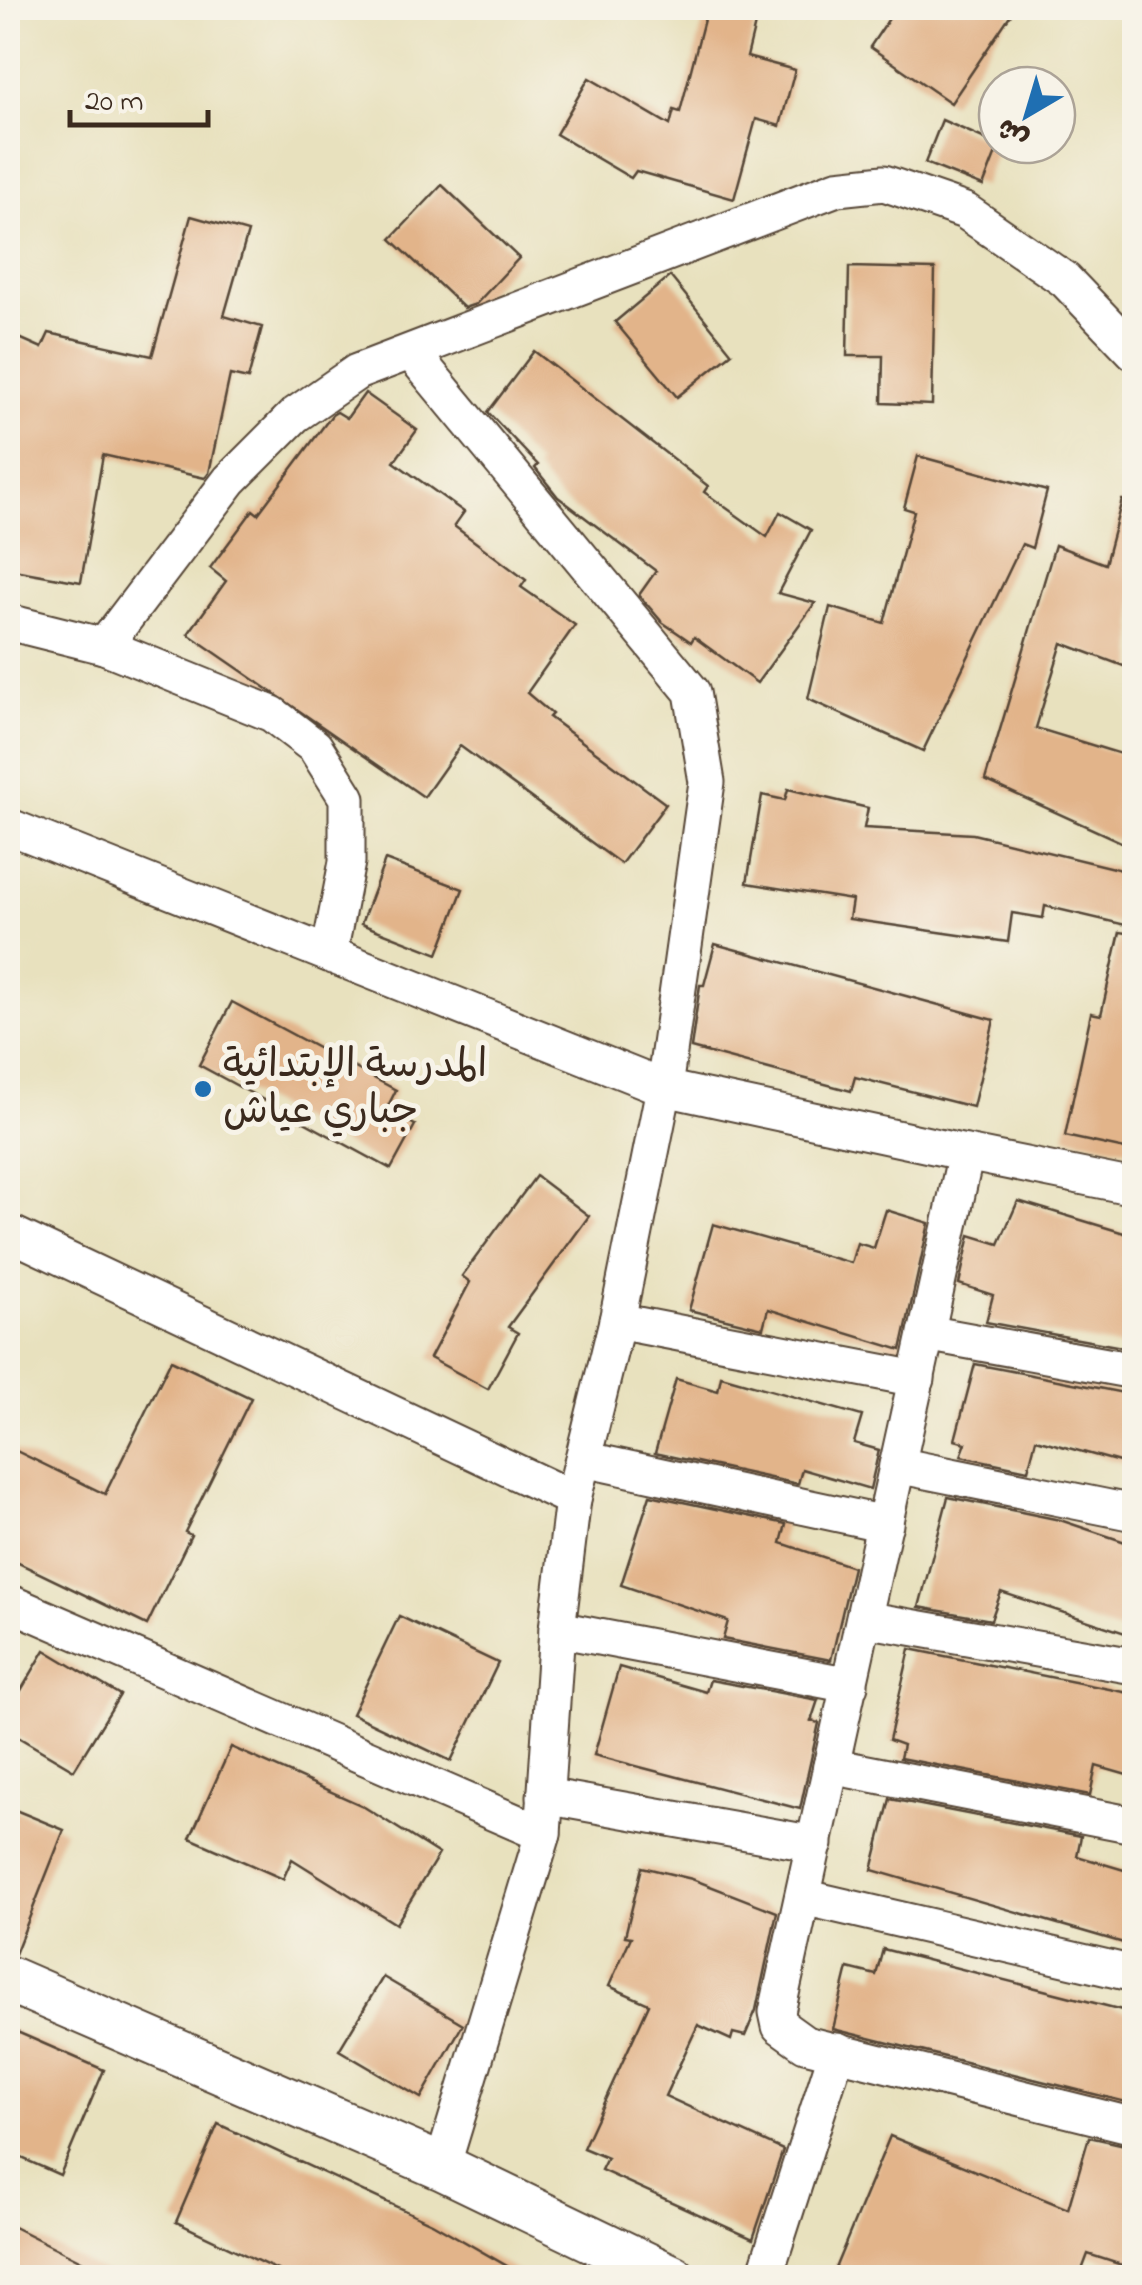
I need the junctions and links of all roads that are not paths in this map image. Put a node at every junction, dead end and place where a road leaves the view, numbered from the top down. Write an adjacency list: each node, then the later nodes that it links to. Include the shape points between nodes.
1 (1134, 352): 2 (street, via 1065,280 965,211 884,182 838,188)
2 (412, 353): 4 (street, via 357,372 295,416 230,480); 7 (street, via 692,692 706,782)
3 (8, 622): 4 (street)
4 (104, 646): 6 (street, via 272,714 315,747 347,798 347,862)
5 (12, 822): 6 (street)
6 (330, 954): 7 (street)
7 (664, 1088): 8 (street); 11 (street)
8 (966, 1154): 9 (street); 12 (street)
9 (1134, 1187)
10 (8, 1232): 17 (street)
11 (617, 1321): 14 (street); 15 (street)
12 (926, 1334): 13 (street); 14 (street)
13 (1134, 1371)
14 (916, 1379): 16 (street)
15 (583, 1459): 17 (street); 19 (street)
16 (898, 1465): 18 (street); 19 (street)
17 (573, 1500): 22 (street)
18 (1134, 1513)
19 (884, 1524): 21 (street)
20 (8, 1602): 28 (street)
21 (864, 1619): 23 (street); 24 (street)
22 (557, 1629): 24 (street); 26 (street)
23 (1134, 1666)
24 (850, 1684): 25 (street)
25 (831, 1766): 27 (street); 29 (street)
26 (545, 1796): 28 (street); 29 (street)
27 (1134, 1825)
28 (542, 1834): 35 (street)
29 (814, 1844): 30 (street)
30 (802, 1897): 31 (street); 33 (street, via 777,2012 780,2026 805,2044)
31 (1134, 1974)
32 (8, 1979): 35 (street)
33 (838, 2051): 34 (street); 37 (street)
34 (1134, 2126)
35 (442, 2166): 36 (street)
36 (673, 2278)
37 (764, 2278)

